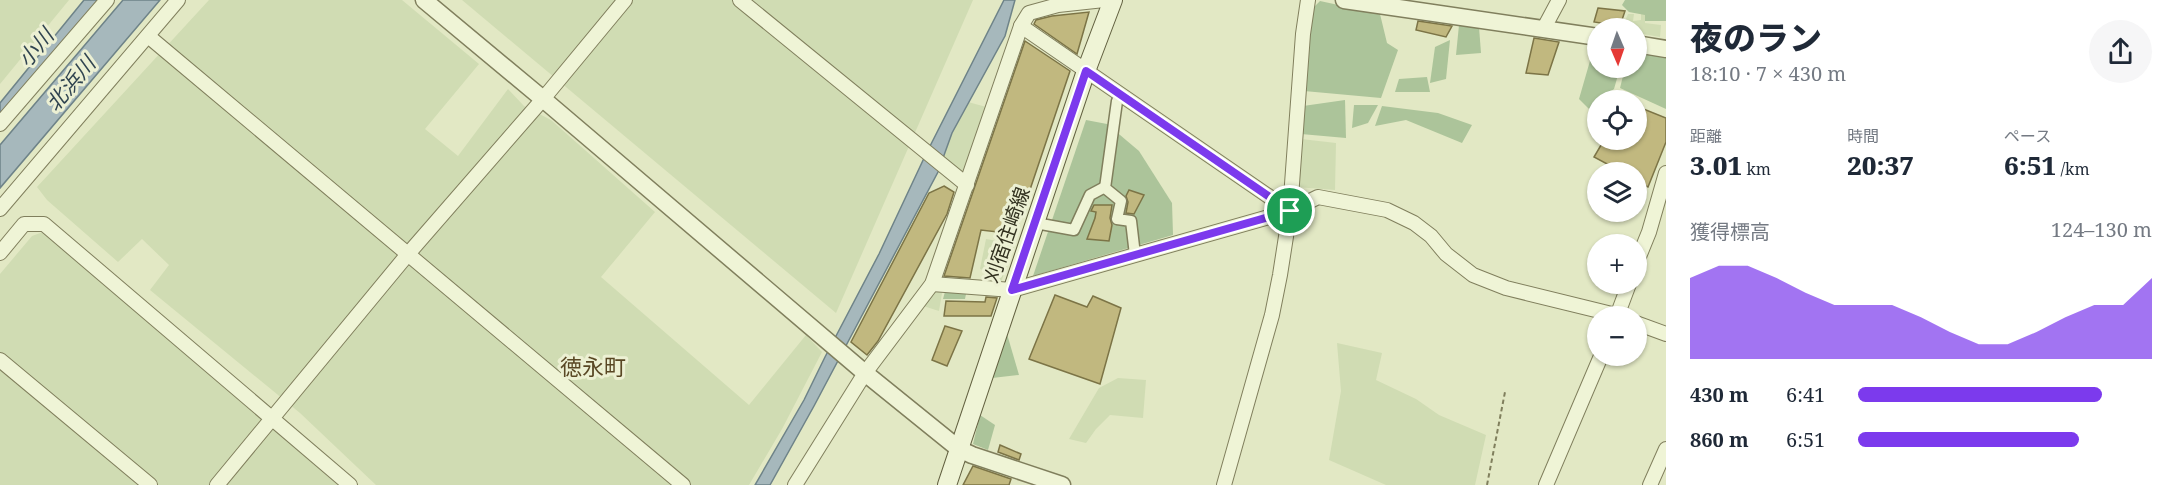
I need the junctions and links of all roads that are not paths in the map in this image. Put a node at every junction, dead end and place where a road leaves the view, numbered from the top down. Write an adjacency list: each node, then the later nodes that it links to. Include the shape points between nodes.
1 (107, 0): 22 (street)
2 (178, 0): 16 (street)
3 (424, 0): 20 (street)
4 (625, 0): 20 (street)
5 (740, 0): 24 (street)
6 (1104, 0): 11 (street)
7 (1113, 0): 19 (main road, 刈宿住崎線)
8 (1308, 0): 27 (street)
9 (1344, 0): 12 (street)
10 (1559, 0): 14 (street)
11 (1055, 3): 13 (street, via 1029,13)
12 (1401, 4): 14 (street)
13 (1021, 26): 19 (street); 24 (street)
14 (1544, 28): 15 (street)
15 (1587, 35)
16 (148, 36): 26 (street); 31 (street)
17 (1647, 46): 18 (street)
18 (1666, 49)
19 (1086, 71): 27 (street); 34 (main road, 刈宿住崎線)
20 (543, 99): 31 (street); 40 (street)
21 (1117, 101): 25 (street)
22 (0, 124)
23 (1666, 173): 29 (street)
24 (967, 185): 33 (street)
25 (1105, 187): 28 (street, via 1090,195 1074,230); 32 (street, via 1121,201 1117,219 1131,221)
26 (0, 209)
27 (1290, 211): 32 (street); 35 (street, via 1318,197 1387,210 1414,223 1473,275 1506,288); 51 (street, via 1272,315)
28 (1041, 224)
29 (1647, 235)
30 (0, 253): 41 (street, via 24,224 44,224)
31 (408, 254): 41 (street); 47 (street)
32 (1135, 255): 34 (street)
33 (932, 284): 34 (street); 40 (street)
34 (1012, 290): 42 (main road, 刈宿住崎線)
35 (1587, 308)
36 (1647, 327): 37 (street)
37 (1666, 334)
38 (0, 360): 44 (street)
39 (1597, 366): 52 (street)
40 (865, 373): 42 (street); 48 (street)
41 (272, 420): 45 (street); 46 (street)
42 (959, 449): 49 (main road, 刈宿住崎線); 50 (street)
43 (1666, 449): 53 (street)
44 (150, 485)
45 (217, 485)
46 (350, 485)
47 (683, 485)
48 (795, 485)
49 (947, 485)
50 (1062, 485)
51 (1224, 485)
52 (1546, 485)
53 (1650, 485)

